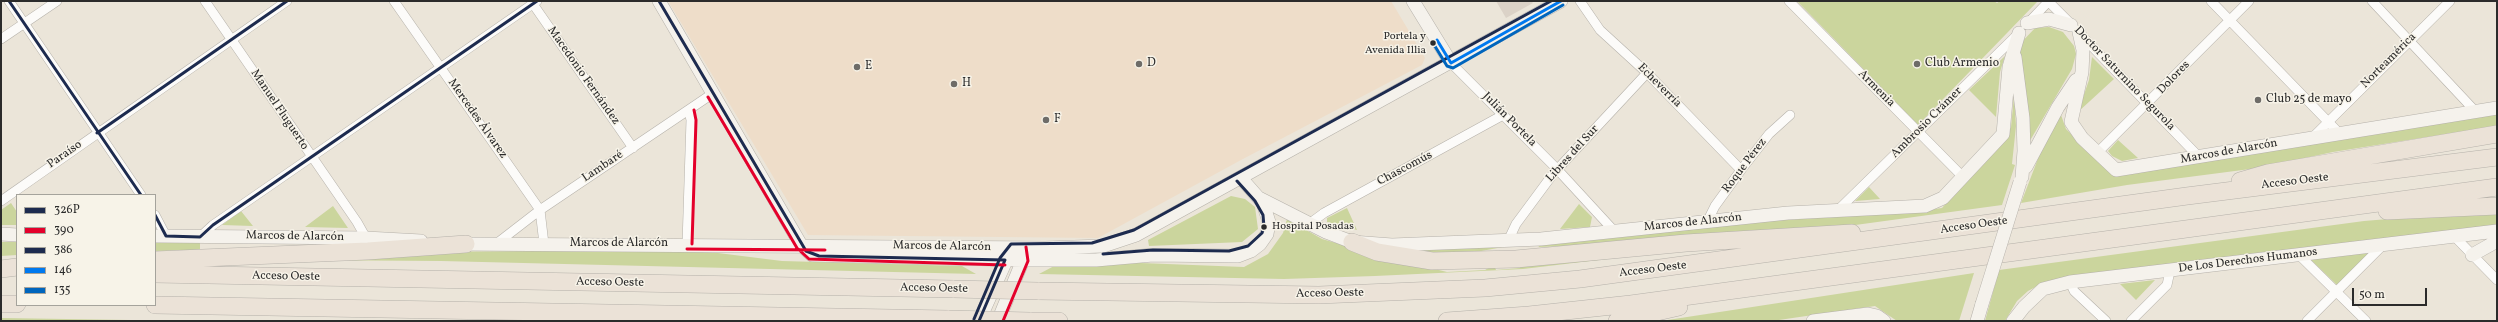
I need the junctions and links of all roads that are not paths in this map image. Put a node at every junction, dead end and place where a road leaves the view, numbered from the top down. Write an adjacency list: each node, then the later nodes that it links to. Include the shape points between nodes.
1 (9, 1): 18 (street)
2 (57, 1): 18 (street)
3 (205, 1): 22 (street, Manuel Fluguerto)
4 (287, 1): 22 (street, Paraíso)
5 (394, 1): 26 (street, Mercedes Álvarez)
6 (659, 1): 29 (street)
7 (1413, 1): 25 (street, Julián Portela)
8 (1561, 1): 25 (street, Marcos de Alarcón)
9 (1580, 1): 28 (street, Echeverría, via 1600,30)
10 (1790, 1): 37 (street, Armenia)
11 (2049, 1): 19 (street, Ambrosio Crámer); 20 (street, Doctor Saturnino Segurola)
12 (2211, 1): 17 (street)
13 (2249, 1): 17 (street, Dolores)
14 (2372, 1): 23 (street)
15 (2450, 1): 23 (street, Norteamérica)
16 (535, 2): 26 (street); 42 (street, Macedonio Fernández)
17 (2230, 20): 30 (street, Dolores); 36 (street)
18 (24, 23): 21 (street); 38 (street)
19 (2023, 28): 20 (street, via 2049,19); 24 (street, Marcos de Alarcón); 37 (street, Ambrosio Crámer)
20 (2075, 29): 27 (street, Marcos de Alarcón, via 2083,50); 30 (street, Doctor Saturnino Segurola)
21 (1, 39)
22 (231, 40): 38 (street, Paraíso); 44 (street, Manuel Fluguerto)
23 (2410, 41): 33 (street); 36 (street, Norteamérica)
24 (2015, 50): 49 (street, Marcos de Alarcón, via 2008,74 2003,134); 51 (street, via 2023,118 2024,151)
25 (1450, 63): 35 (street, Julián Portela); 50 (street, Marcos de Alarcón)
26 (440, 67): 44 (street); 58 (street, Mercedes Álvarez)
27 (2082, 72): 43 (street, Marcos de Alarcón, via 2071,122); 51 (street, via 2058,107)
28 (1647, 73): 47 (street, Libres del Sur); 48 (street, Echeverría)
29 (712, 94): 32 (street, Lambaré); 81 (street)
30 (2148, 104): 43 (street, Dolores); 45 (street, Doctor Saturnino Segurola)
31 (2497, 108): 33 (street, Marcos de Alarcón)
32 (689, 110): 42 (street, Lambaré); 79 (street, via 691,120)
33 (2476, 112): 39 (street, Marcos de Alarcón)
34 (1790, 114): 48 (street, Roque Pérez, via 1769,134)
35 (1503, 115): 47 (street, Julián Portela); 63 (street, Chascomús, via 1324,213)
36 (2328, 122): 39 (street); 41 (street, Norteamérica)
37 (1919, 131): 49 (street, Armenia); 59 (street, Ambrosio Crámer)
38 (97, 133): 53 (street); 56 (street, Paraíso)
39 (2340, 133): 41 (street, Marcos de Alarcón)
40 (2497, 134): 54 (highway, via 2268,173)
41 (2312, 138): 45 (street, Marcos de Alarcón)
42 (632, 148): 58 (street, Lambaré)
43 (2098, 154): 45 (street, Marcos de Alarcón, via 2116,170 2124,171)
44 (311, 156): 70 (street); 72 (street, Manuel Fluguerto)
45 (2199, 157)
46 (2497, 157): 54 (highway, Acceso Oeste)
47 (1557, 169): 66 (street, Julián Portela); 73 (street, Libres del Sur, via 1516,224)
48 (1742, 170): 62 (street, Roque Pérez)
49 (1963, 176): 59 (street, Marcos de Alarcón, via 1943,198 1925,206)
50 (1241, 178): 55 (street, Marcos de Alarcón); 82 (street, Marcos de Alarcón, via 1129,238 1093,248)
51 (2021, 179): 108 (street, bridge)
52 (2497, 187): 60 (highway)
53 (140, 194)
54 (2187, 196): 64 (highway, Acceso Oeste)
55 (1260, 198): 63 (street, Marcos de Alarcón); 82 (street, Marcos de Alarcón, via 1268,214 1267,234 1257,246 1241,255 1153,255 1096,260)
56 (1, 201)
57 (2497, 206): 60 (highway)
58 (540, 210): 77 (street, Lambaré); 78 (street, Mercedes Álvarez)
59 (1838, 210): 62 (street, Marcos de Alarcón)
60 (2311, 212): 93 (highway)
61 (156, 219): 69 (street)
62 (1706, 222): 66 (street, Marcos de Alarcón)
63 (1309, 224): 75 (street, Marcos de Alarcón)
64 (1985, 225): 75 (highway, via 1686,242 1516,259 1432,261 1377,252); 92 (highway, Acceso Oeste, bridge, via 1662,269 1484,288 1319,295)
65 (2497, 231): 71 (street, De Los Derechos Humanos)
66 (1615, 232): 73 (street, Marcos de Alarcón)
67 (1, 234): 68 (street)
68 (16, 235)
69 (160, 236): 70 (street, Marcos de Alarcón)
70 (200, 236): 72 (street, Marcos de Alarcón)
71 (2454, 236): 80 (street, De Los Derechos Humanos); 84 (street)
72 (366, 238): 76 (street, Marcos de Alarcón)
73 (1508, 241): 75 (street, Marcos de Alarcón, via 1392,245)
74 (2497, 241): 84 (street)
75 (1352, 242)
76 (466, 244): 77 (street, Marcos de Alarcón); 85 (highway)
77 (496, 244): 78 (street, Marcos de Alarcón)
78 (544, 244): 79 (street, Marcos de Alarcón)
79 (688, 244): 81 (street, Marcos de Alarcón)
80 (2385, 244): 83 (street, De Los Derechos Humanos); 96 (street)
81 (801, 245): 82 (street, Marcos de Alarcón); 86 (street, Marcos de Alarcón, via 806,251 819,256)
82 (1019, 252): 86 (street, Marcos de Alarcón); 101 (street)
83 (2298, 254): 89 (street, De Los Derechos Humanos); 96 (street)
84 (2472, 255): 94 (street)
85 (156, 260)
86 (1005, 260): 100 (street)
87 (16, 267): 88 (highway)
88 (1, 269)
89 (2170, 271): 95 (street, De Los Derechos Humanos); 111 (street, via 2167,285)
90 (1, 274): 91 (highway)
91 (16, 274)
92 (156, 274)
93 (1804, 280): 104 (highway, via 1608,306); 105 (highway)
94 (2497, 280)
95 (2070, 282): 109 (street, De Los Derechos Humanos, via 2043,289); 110 (street, via 2074,291)
96 (2337, 291): 112 (street); 113 (street)
97 (1, 304): 98 (highway)
98 (16, 304)
99 (156, 305): 102 (highway, bridge)
100 (979, 321)
101 (998, 321)
102 (1030, 321): 103 (highway)
103 (1059, 321)
104 (1447, 321)
105 (1617, 321)
106 (1813, 321): 107 (street, via 1868,314)
107 (1884, 321)
108 (1977, 321)
109 (2013, 321)
110 (2106, 321)
111 (2131, 321)
112 (2307, 321)
113 (2366, 321)

